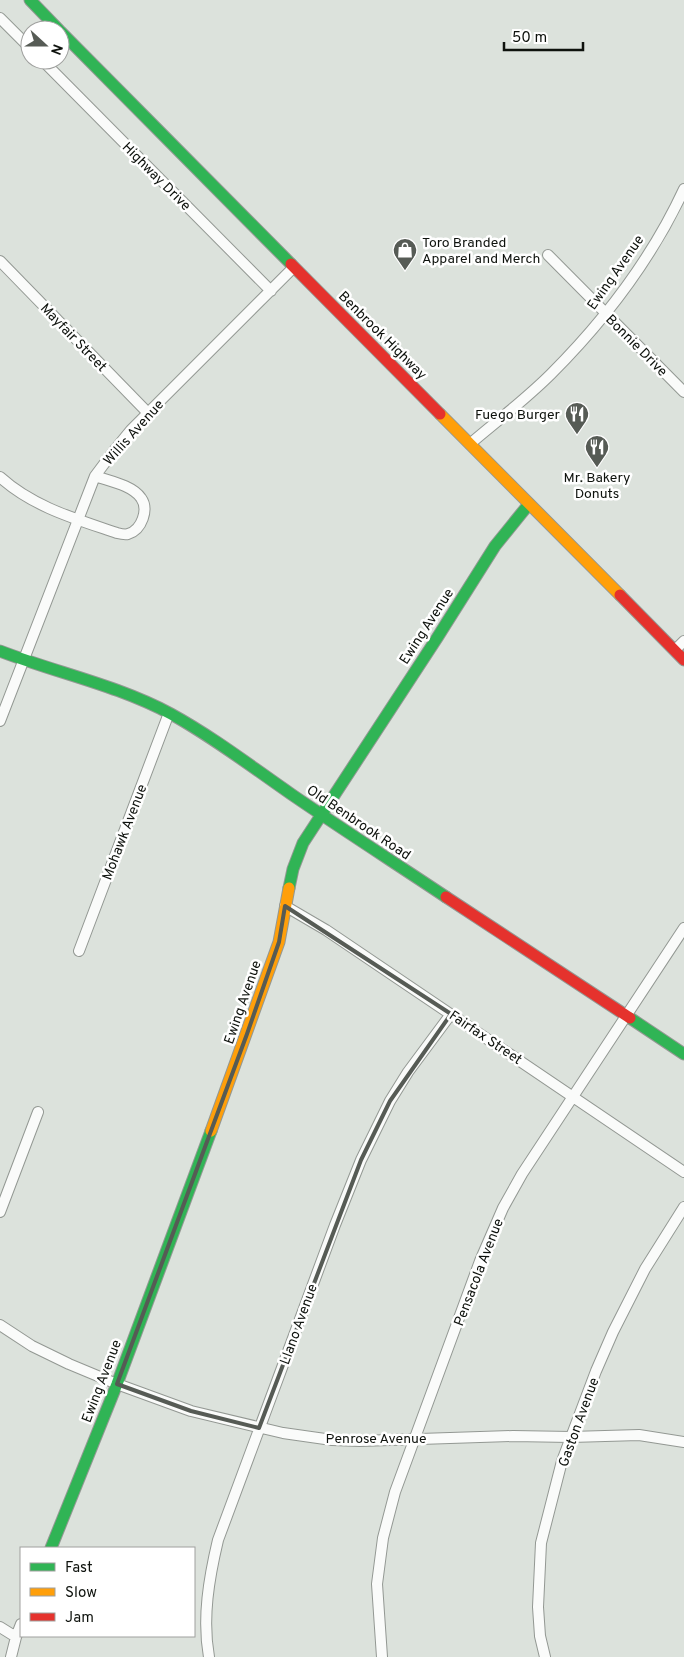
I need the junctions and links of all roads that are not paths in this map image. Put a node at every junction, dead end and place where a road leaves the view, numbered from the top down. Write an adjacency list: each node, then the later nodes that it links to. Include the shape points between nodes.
1 (30, 0): 3 (street, Benbrook Highway)
2 (0, 18): 4 (street)
3 (50, 20)
4 (20, 38)
5 (70, 40): 10 (street, Benbrook Highway)
6 (52, 70): 11 (street, Highway Drive)
7 (684, 189): 12 (street, Ewing Avenue, via 651,249)
8 (548, 255): 12 (street, Bonnie Drive)
9 (0, 261): 14 (street, Mayfair Street)
10 (294, 267): 11 (street, Willis Avenue); 15 (street, Benbrook Highway)
11 (271, 291): 14 (street, Willis Avenue)
12 (606, 314): 13 (street, Bonnie Drive); 15 (street, Ewing Avenue, via 550,375)
13 (684, 392)
14 (148, 413): 16 (street, Willis Avenue)
15 (470, 444): 18 (street, Benbrook Highway)
16 (95, 476): 19 (street, Willis Avenue); 19 (street, via 122,486 142,499 144,516 141,524 127,534)
17 (0, 477): 19 (street, via 39,504)
18 (529, 504): 21 (street, Benbrook Highway); 27 (street, Ewing Avenue, via 495,546)
19 (78, 520): 23 (street, Willis Avenue)
20 (684, 641): 21 (street)
21 (675, 650): 24 (street, Benbrook Highway)
22 (0, 651): 23 (street, Old Benbrook Road)
23 (23, 660): 25 (street, Old Benbrook Road, via 109,687); 26 (street, Willis Avenue)
24 (684, 660)
25 (169, 714): 27 (street, Old Benbrook Road, via 194,727); 30 (street, Mohawk Avenue)
26 (0, 721)
27 (320, 814): 28 (street, Ewing Avenue, via 302,843); 32 (street, Old Benbrook Road)
28 (285, 906): 31 (street, Fairfax Street); 40 (street, Ewing Avenue, via 279,942 247,1034)
29 (684, 928): 32 (street, Pensacola Avenue)
30 (79, 951)
31 (451, 1014): 34 (street, Fairfax Street); 41 (street, Llano Avenue, via 408,1072 361,1160)
32 (626, 1015): 33 (street, Old Benbrook Road); 34 (street, Pensacola Avenue)
33 (684, 1054)
34 (573, 1096): 36 (street, Fairfax Street); 43 (street, Pensacola Avenue, via 503,1208 480,1261)
35 (38, 1112): 38 (street)
36 (684, 1172)
37 (684, 1207): 42 (street, Gaston Avenue, via 645,1269 613,1332)
38 (0, 1212)
39 (0, 1326): 40 (street, Penrose Avenue, via 32,1346)
40 (117, 1384): 41 (street, Penrose Avenue, via 191,1411); 45 (street, Ewing Avenue)
41 (259, 1428): 43 (street, Penrose Avenue, via 332,1440); 50 (street, Llano Avenue, via 212,1565 206,1608)
42 (571, 1437): 43 (street, Penrose Avenue); 44 (street, Penrose Avenue, via 639,1435); 52 (street, Gaston Avenue, via 541,1543 538,1606)
43 (415, 1439): 51 (street, Pensacola Avenue, via 395,1492 383,1538 377,1584)
44 (684, 1442)
45 (51, 1547)
46 (0, 1627): 48 (street)
47 (20, 1627): 48 (street)
48 (16, 1637): 49 (street)
49 (11, 1657)
50 (209, 1657)
51 (382, 1657)
52 (545, 1657)

